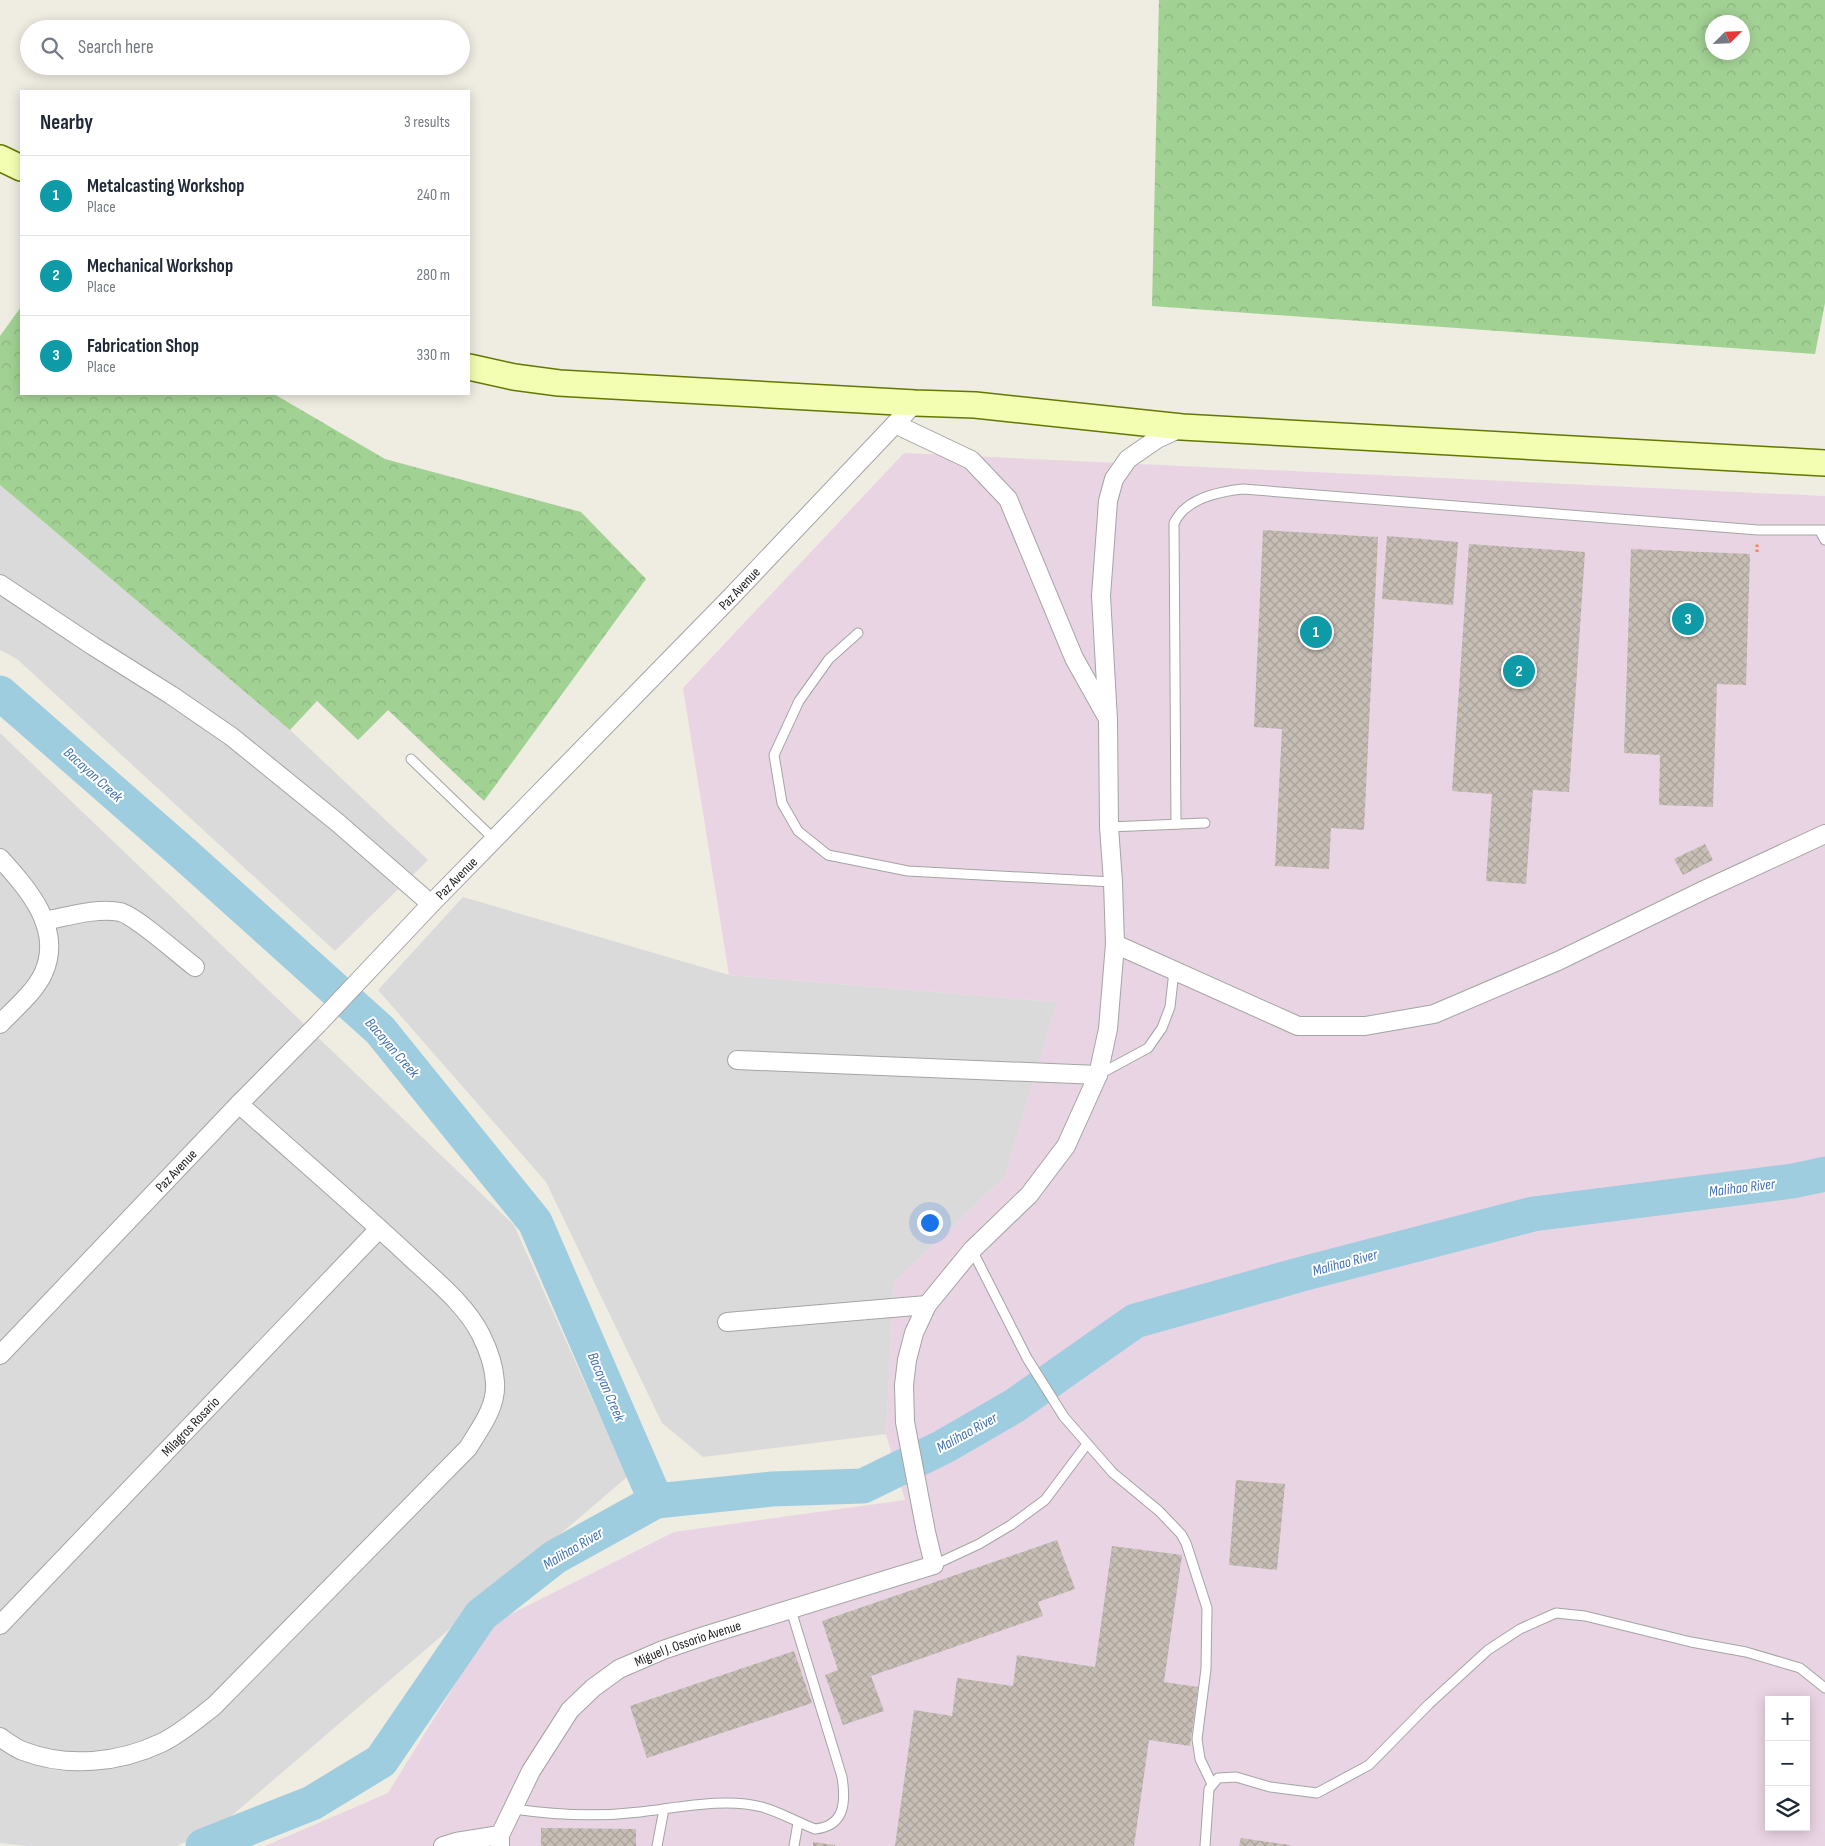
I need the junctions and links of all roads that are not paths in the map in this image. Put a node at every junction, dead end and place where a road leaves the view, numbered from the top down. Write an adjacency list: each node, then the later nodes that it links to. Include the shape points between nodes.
1 (0, 158): 2 (street)
2 (20, 168)
3 (470, 367): 4 (street, via 514,378 559,382)
4 (916, 403): 5 (street, Paz Avenue); 6 (street, via 975,405)
5 (895, 424): 12 (street, via 971,460 1008,500 1074,658); 18 (street, Paz Avenue)
6 (1182, 427): 7 (street); 12 (street, via 1128,459 1114,479 1108,501 1101,596)
7 (1825, 463)
8 (1822, 531): 9 (lane); 15 (lane, via 1758,530 1243,489 1224,491 1194,503 1185,508 1174,523)
9 (1825, 540)
10 (0, 584): 21 (street, via 232,737)
11 (858, 633): 20 (lane, via 829,659 799,701 774,755 782,804 798,831 828,854 908,871)
12 (1108, 720): 16 (street)
13 (411, 759): 18 (lane)
14 (1205, 823): 15 (lane)
15 (1176, 824): 16 (lane)
16 (1109, 827): 20 (street)
17 (1825, 834): 25 (street, via 1558,961 1434,1014 1366,1026 1298,1026)
18 (495, 840): 21 (street, Paz Avenue)
19 (0, 858): 22 (street, via 20,880)
20 (1113, 882): 23 (street)
21 (431, 904): 29 (street, Paz Avenue)
22 (44, 921): 24 (street, via 110,911 122,913); 26 (street, via 49,931 49,952 43,974)
23 (1115, 944): 25 (street); 28 (street, via 1108,1030)
24 (194, 967)
25 (1174, 971): 28 (lane, via 1170,1007 1162,1028 1148,1048)
26 (0, 1024)
27 (737, 1060): 28 (street)
28 (1098, 1075): 31 (street, via 1066,1146 1028,1196)
29 (239, 1104): 30 (street); 34 (street, Paz Avenue)
30 (379, 1229): 38 (street, Milagros Rosario); 40 (street, via 456,1301 481,1334 493,1365 496,1384 492,1404 468,1448 214,1706 185,1729 161,1743 106,1761 51,1759 22,1750)
31 (972, 1250): 32 (street); 35 (lane, via 1028,1358 1064,1417)
32 (927, 1305): 33 (street); 36 (street, via 914,1333 907,1360 905,1422)
33 (726, 1322)
34 (0, 1355)
35 (1087, 1444): 36 (lane, via 1045,1500 979,1544); 41 (lane, via 1113,1473 1181,1534 1194,1564 1207,1608 1206,1669 1198,1739 1200,1759)
36 (934, 1565): 37 (street, Miguel J. Ossorio Avenue)
37 (791, 1610): 42 (street, Miguel J. Ossorio Avenue, via 663,1650 619,1669 570,1710 530,1771); 44 (lane, via 827,1724 845,1795 835,1822 815,1829)
38 (0, 1625)
39 (1825, 1688): 41 (lane, via 1800,1668 1746,1652 1585,1616 1556,1613 1520,1629 1488,1650 1369,1765 1317,1793 1236,1777 1218,1778)
40 (0, 1737)
41 (1212, 1784): 49 (lane, via 1207,1801)
42 (514, 1809): 43 (lane, via 574,1815); 45 (street, Miguel J. Ossorio Avenue)
43 (664, 1809): 44 (lane, via 737,1804 762,1807); 47 (lane)
44 (798, 1823): 48 (lane)
45 (500, 1841): 46 (street, via 456,1842)
46 (443, 1846)
47 (657, 1846)
48 (794, 1846)
49 (1205, 1846)

